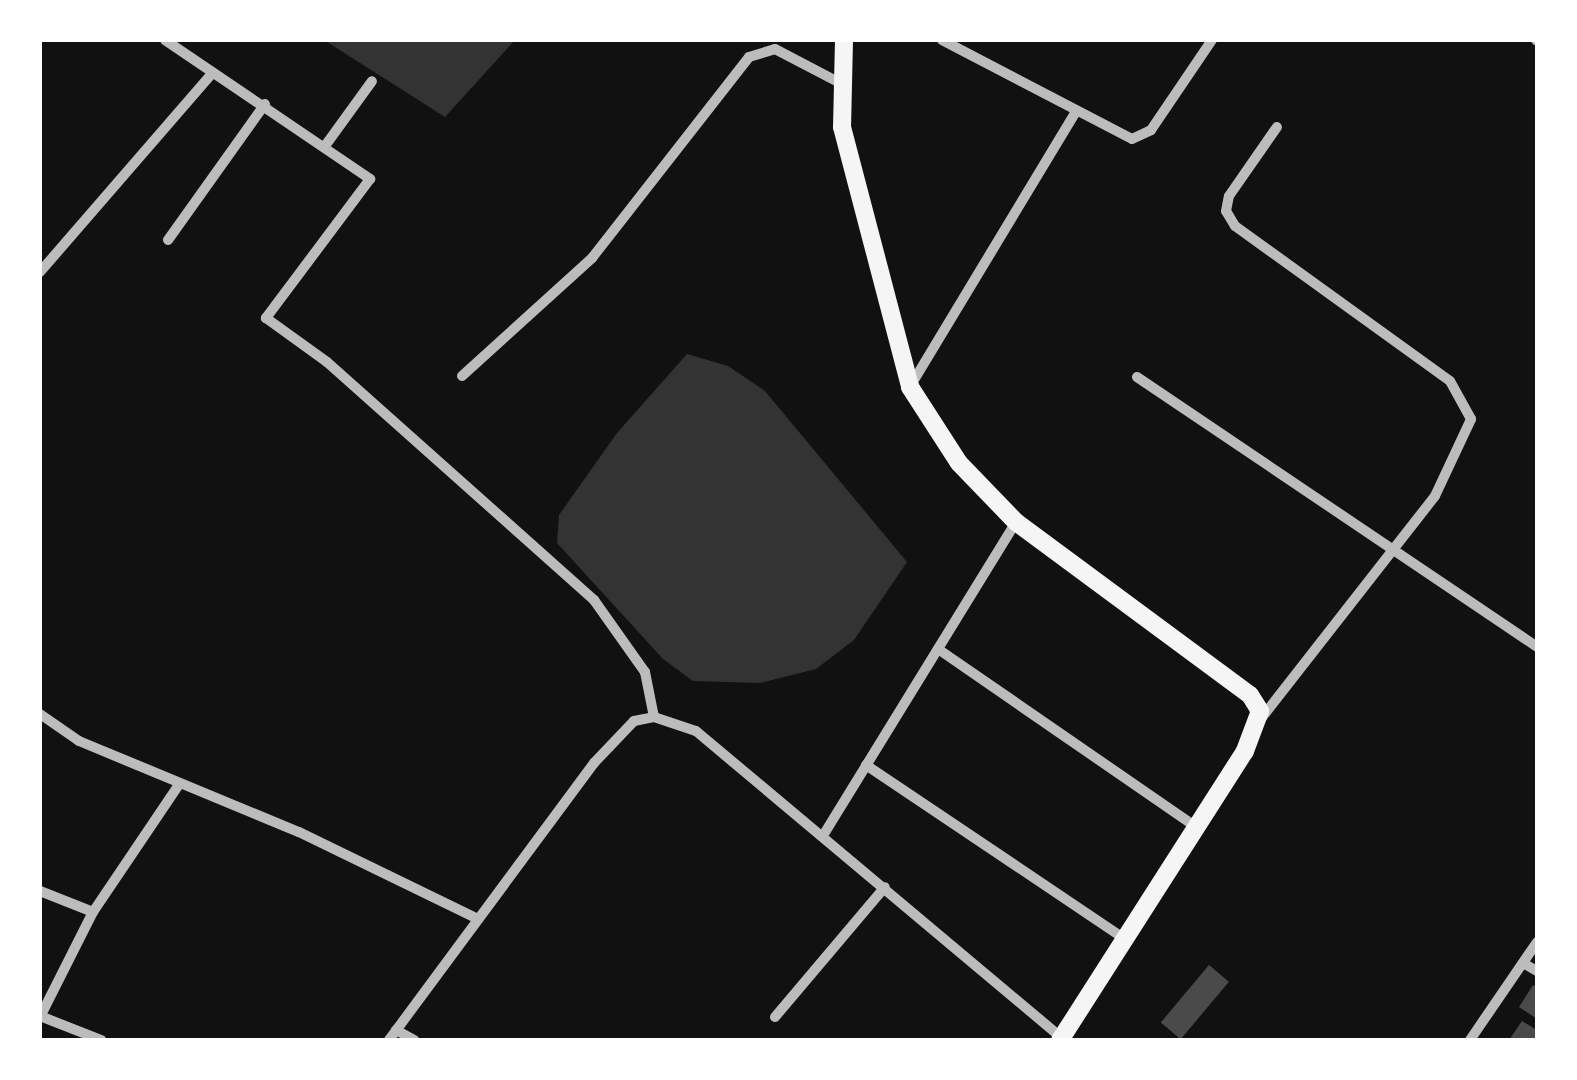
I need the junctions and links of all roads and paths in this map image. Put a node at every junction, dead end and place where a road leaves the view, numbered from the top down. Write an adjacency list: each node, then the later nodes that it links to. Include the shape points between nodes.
1 (165, 40): 6 (street)
2 (844, 40): 8 (main road)
3 (942, 40): 10 (street)
4 (1212, 40): 10 (street, via 1151,130 1132,139)
5 (773, 44): 8 (street); 15 (street, via 748,57 592,258)
6 (213, 72): 9 (street); 14 (street)
7 (372, 80): 12 (street)
8 (838, 82): 17 (main road, via 842,127)
9 (264, 104): 12 (street); 13 (street)
10 (1076, 112): 17 (street)
11 (1277, 127): 19 (street, via 1229,196 1226,211 1235,226 1450,381 1471,419 1435,496)
12 (325, 146): 23 (street, via 370,179 266,318 328,362 594,600 645,672)
13 (168, 240)
14 (40, 272)
15 (462, 376)
16 (1137, 377): 19 (street)
17 (910, 386): 18 (main road, via 959,463)
18 (1016, 522): 21 (street); 24 (main road, via 1250,695)
19 (1390, 552): 20 (street); 24 (street)
20 (1537, 647)
21 (938, 649): 25 (street); 27 (street)
22 (40, 714): 26 (street, via 79,741)
23 (654, 717): 28 (street, via 696,731); 32 (street, via 619,733)
24 (1260, 721): 27 (main road)
25 (866, 765): 28 (street); 33 (street)
26 (178, 786): 31 (street); 32 (street, via 299,832)
27 (1195, 826): 33 (main road)
28 (824, 834): 29 (street)
29 (884, 887): 38 (street); 40 (street)
30 (40, 891): 31 (street)
31 (93, 912): 37 (street)
32 (478, 919): 39 (street)
33 (1122, 936): 40 (main road)
34 (1537, 942): 35 (street)
35 (1523, 963): 36 (street); 43 (street)
36 (1537, 971)
37 (41, 1016): 41 (street)
38 (775, 1017)
39 (393, 1035): 42 (street)
40 (1060, 1038)
41 (101, 1040)
42 (414, 1040)
43 (1470, 1040)

